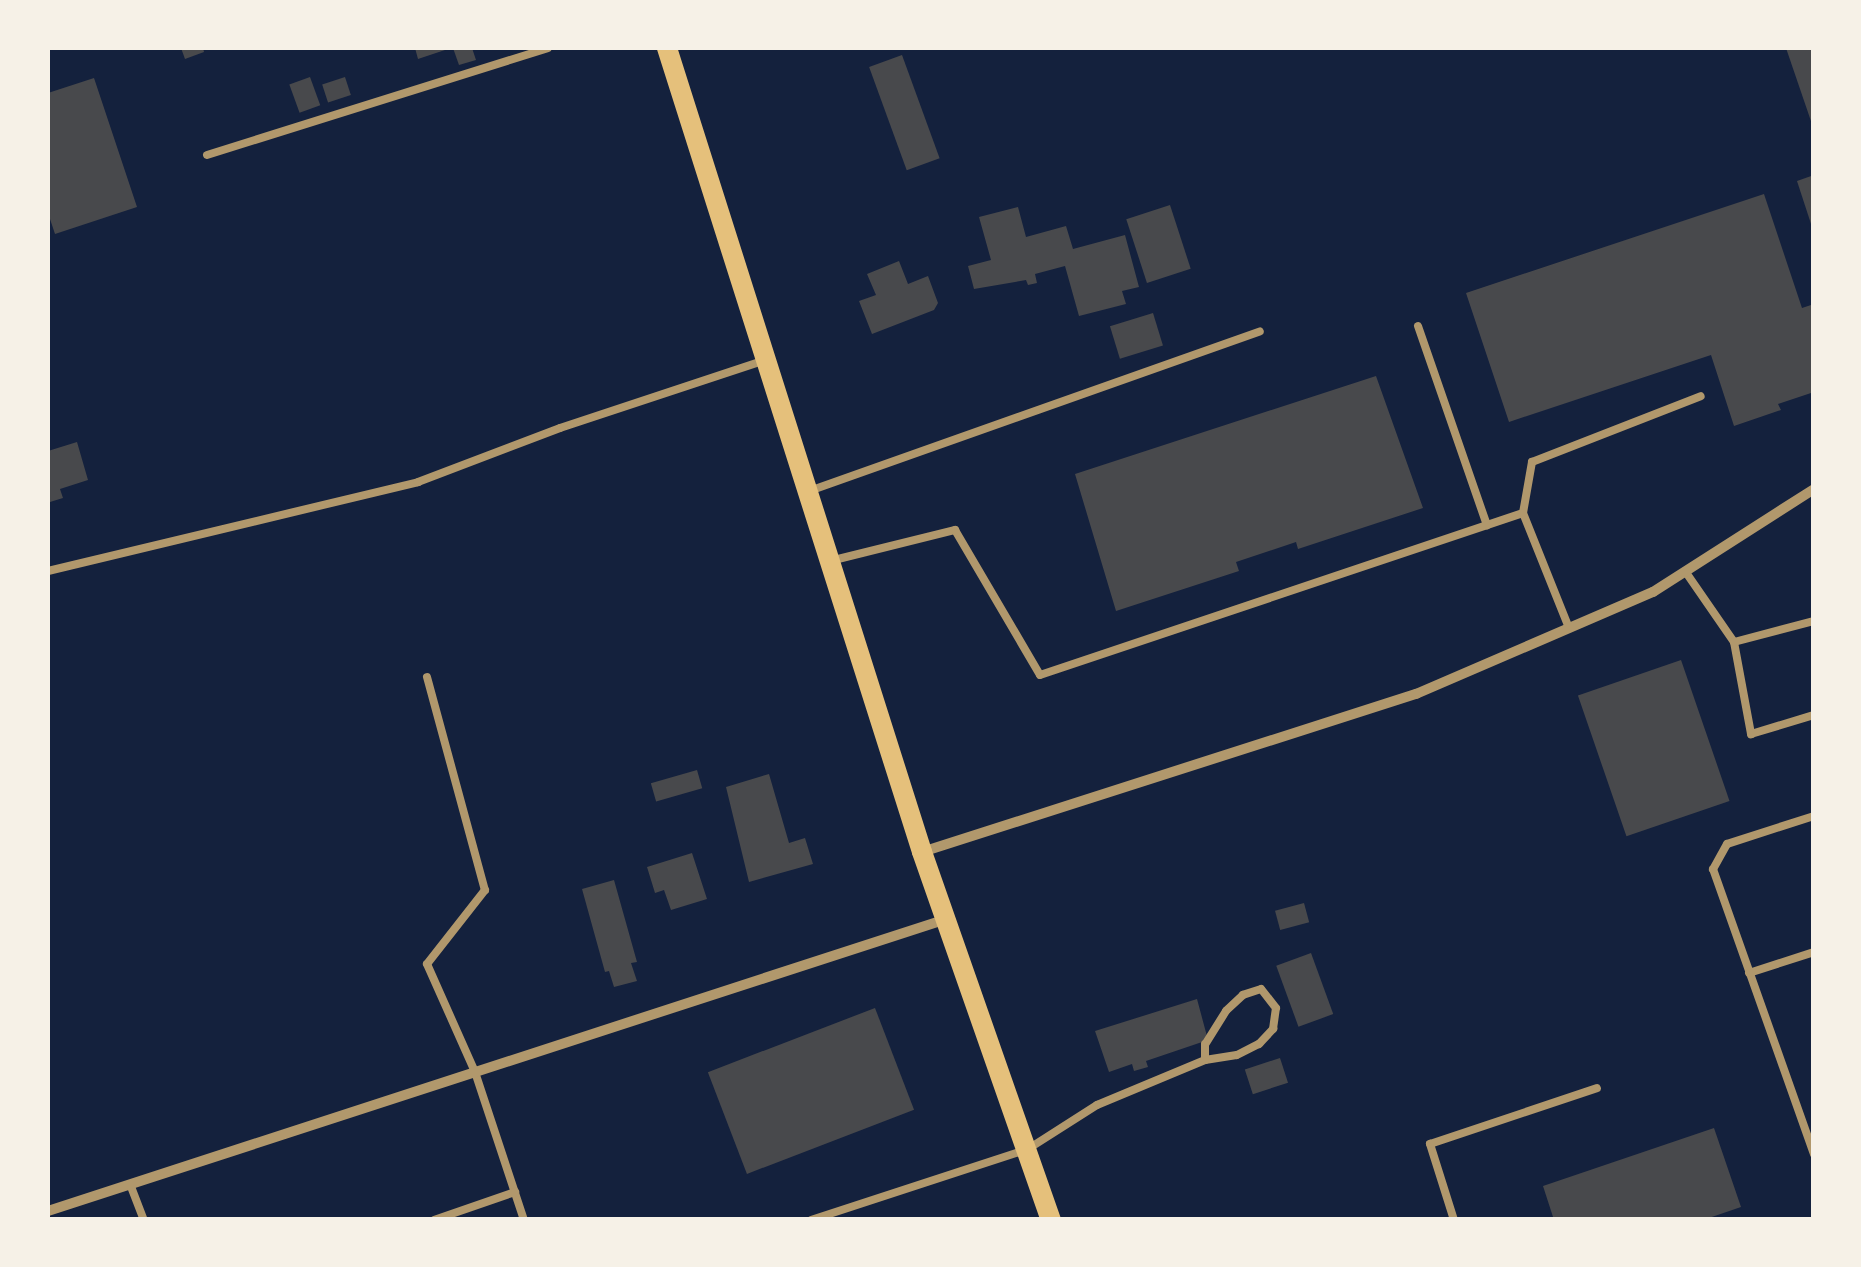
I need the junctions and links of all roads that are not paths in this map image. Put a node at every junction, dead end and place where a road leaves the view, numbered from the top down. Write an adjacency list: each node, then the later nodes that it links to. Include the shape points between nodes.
1 (548, 48): 3 (lane)
2 (666, 48): 6 (main road)
3 (207, 154)
4 (1418, 326): 11 (lane)
5 (1260, 331): 9 (lane)
6 (766, 360): 9 (main road); 13 (lane, via 418,482)
7 (1701, 396): 10 (lane, via 1532,462)
8 (1814, 489): 14 (street)
9 (808, 492): 12 (main road)
10 (1523, 513): 11 (lane); 16 (lane)
11 (1488, 525): 12 (lane, via 1040,675 955,530)
12 (830, 561): 21 (main road)
13 (48, 571)
14 (1685, 571): 16 (street); 17 (lane)
15 (1814, 621): 17 (lane)
16 (1569, 628): 21 (street, via 1416,694)
17 (1734, 642): 19 (lane, via 1751,734)
18 (427, 676): 26 (lane, via 485,890 427,964)
19 (1814, 716)
20 (1814, 816): 24 (lane, via 1727,844 1713,869)
21 (922, 852): 22 (main road)
22 (947, 918): 26 (street); 30 (main road)
23 (1814, 952): 24 (lane)
24 (1749, 973): 29 (lane)
25 (1204, 1060): 25 (lane, via 1237,1055 1273,1028 1276,1008 1261,989 1242,995 1226,1011 1205,1044); 30 (lane, via 1097,1106)
26 (474, 1072): 32 (street); 33 (lane)
27 (1597, 1088): 40 (lane, via 1430,1144)
28 (1814, 1117): 29 (lane)
29 (1802, 1122): 31 (lane)
30 (1028, 1149): 38 (lane); 39 (main road)
31 (1814, 1155)
32 (130, 1184): 34 (street); 35 (lane)
33 (515, 1192): 36 (lane); 37 (lane)
34 (48, 1211)
35 (144, 1220)
36 (434, 1220)
37 (524, 1220)
38 (811, 1220)
39 (1052, 1220)
40 (1454, 1220)

